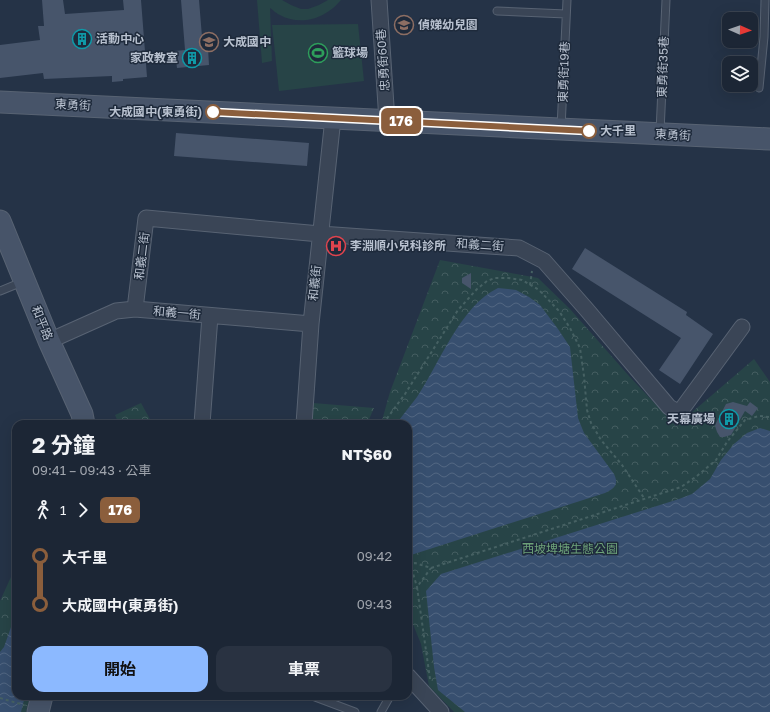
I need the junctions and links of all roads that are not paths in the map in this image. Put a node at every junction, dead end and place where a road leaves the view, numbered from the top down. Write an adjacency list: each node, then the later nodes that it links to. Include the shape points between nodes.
1 (379, 0): 10 (street, 忠勇街60巷)
2 (567, 0): 6 (lane, 東勇街19巷)
3 (666, 0): 12 (lane, 東勇街35巷)
4 (765, 0): 7 (lane)
5 (497, 11): 6 (lane)
6 (566, 14): 11 (lane, 東勇街19巷)
7 (759, 88)
8 (0, 102): 9 (street, 東勇街)
9 (333, 118): 10 (street, 東勇街); 15 (street, 和義街)
10 (387, 121): 11 (street, 東勇街)
11 (561, 129): 12 (street, 東勇街)
12 (660, 134): 13 (street, 東勇街)
13 (770, 139)
14 (0, 221): 16 (street, 和平路)
15 (320, 234): 18 (street, 和義二街, via 146,218); 20 (street, 和義街); 21 (street, 和義二街, via 519,248 530,253 544,261 669,407 679,413)
16 (25, 281): 17 (lane); 22 (street, 和平路)
17 (0, 291)
18 (135, 309): 19 (street, 和義一街); 22 (street, 和義一街, via 116,311)
19 (210, 316): 20 (street, 和義一街); 24 (street)
20 (311, 324): 25 (street, 和義街)
21 (742, 327)
22 (49, 341): 23 (street, 和平路)
23 (83, 420)
24 (202, 420)
25 (304, 420)
26 (412, 680): 31 (street)
27 (323, 700): 29 (lane)
28 (388, 700): 30 (lane)
29 (355, 712)
30 (381, 712)
31 (441, 712)

